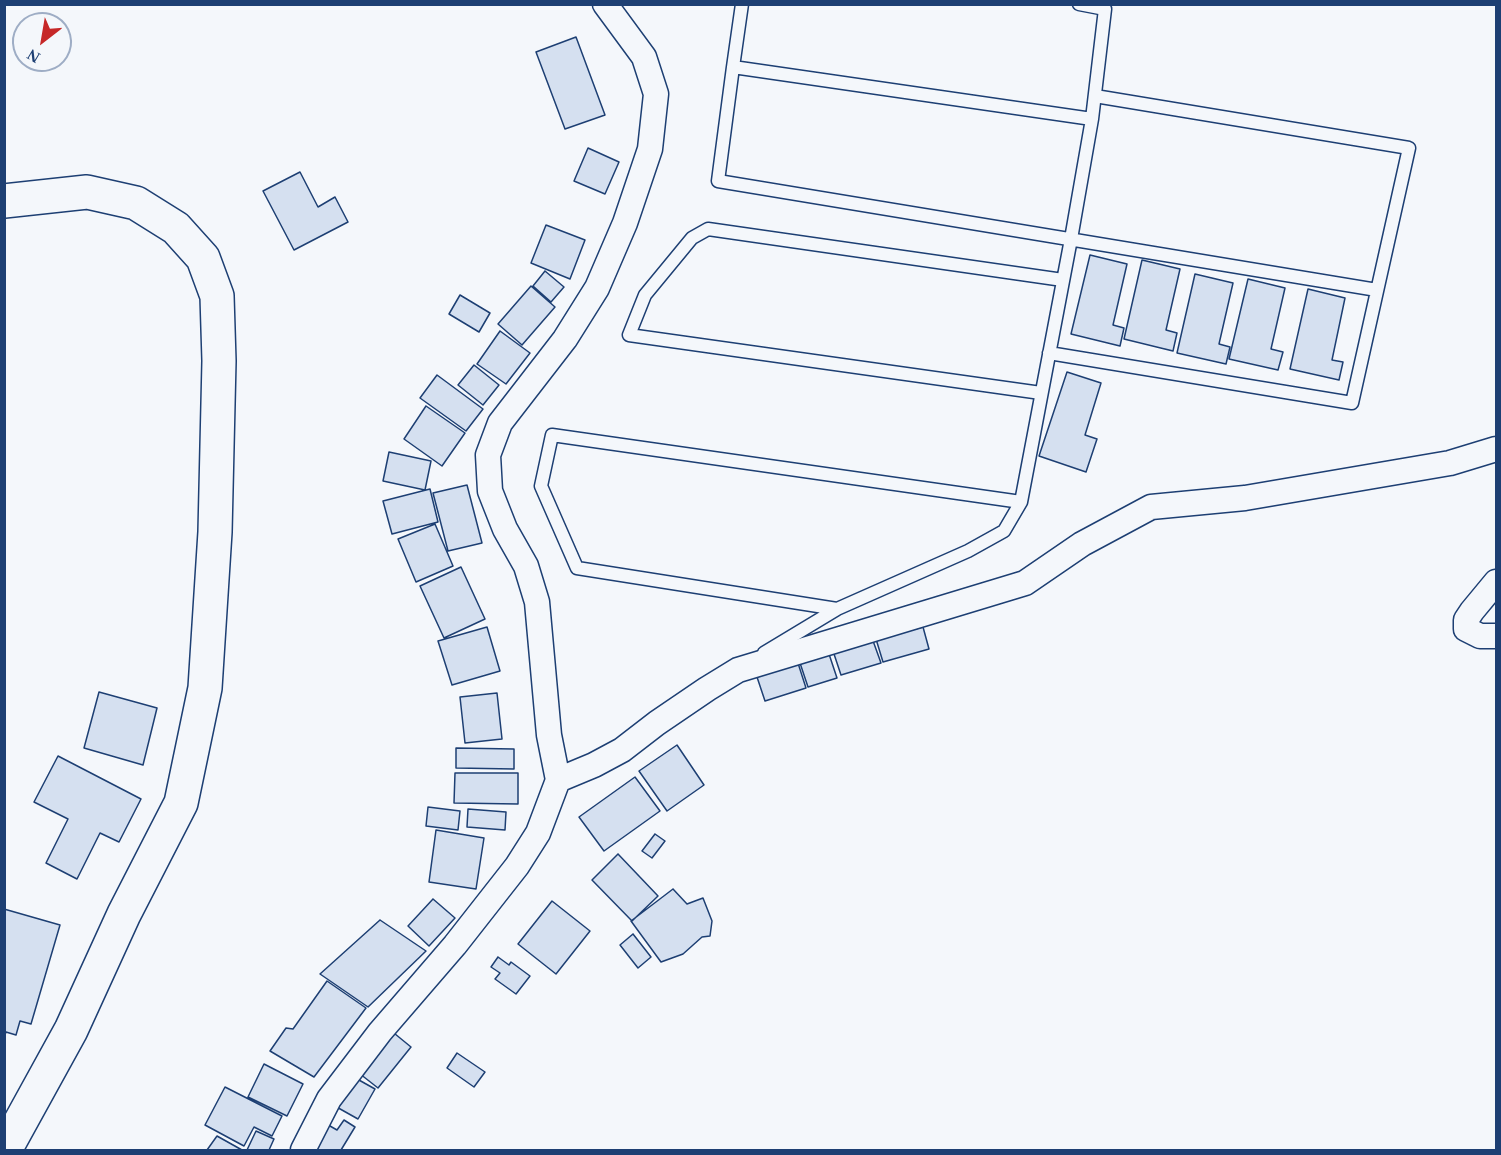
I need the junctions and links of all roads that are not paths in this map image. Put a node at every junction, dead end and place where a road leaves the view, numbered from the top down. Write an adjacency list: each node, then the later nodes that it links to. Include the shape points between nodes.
1 (604, 4): 19 (street, via 644,57 656,94 650,149 625,223 597,288 565,339 500,423 488,455 490,491 526,566 537,602 549,735)
2 (742, 4): 4 (lane)
3 (1079, 4): 5 (lane, via 1105,9)
4 (733, 67): 6 (lane); 8 (lane, via 718,182)
5 (1095, 96): 6 (lane); 10 (lane, via 1409,148)
6 (1092, 119): 8 (lane)
7 (4, 201): 20 (main road, via 87,192 136,203 176,228 203,258 217,296 219,361 206,688 181,804 124,914 71,1030)
8 (1071, 239): 9 (lane); 10 (lane)
9 (1063, 280): 11 (lane); 12 (lane, via 708,229 692,238 645,295 629,335)
10 (1377, 290): 11 (lane, via 1352,403)
11 (1049, 353): 12 (lane)
12 (1041, 393): 14 (lane)
13 (1497, 449): 18 (street, via 1450,463 1245,498 1152,507 1082,543 1025,583)
14 (1021, 502): 16 (lane, via 1004,531); 16 (lane, via 552,435 541,486 577,568)
15 (1497, 582): 17 (street, via 1466,620 1466,629 1480,636)
16 (837, 609): 18 (lane)
17 (1497, 636)
18 (738, 670): 19 (street, via 622,750)
19 (558, 780): 21 (street, via 538,833 517,866 328,1099)
20 (5, 1150)
21 (303, 1150)

